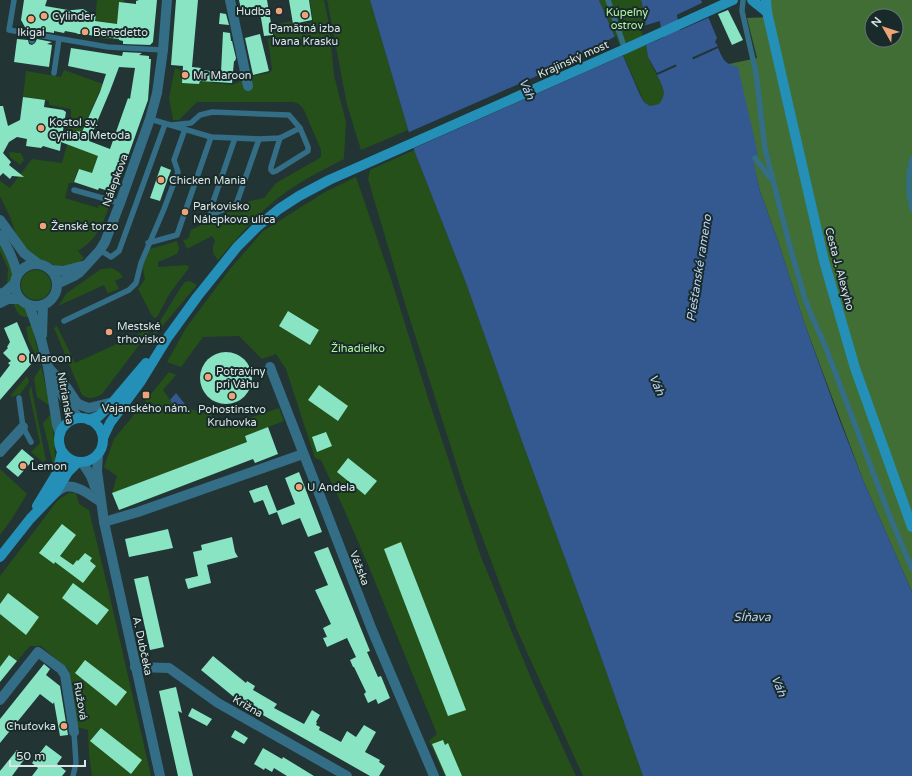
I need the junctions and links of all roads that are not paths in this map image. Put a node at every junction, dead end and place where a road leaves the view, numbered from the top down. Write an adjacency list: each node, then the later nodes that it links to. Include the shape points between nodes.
1 (14, 0): 10 (lane, via 9,30 32,38)
2 (167, 0): 12 (street, Nálepkova)
3 (230, 0): 14 (street)
4 (608, 0): 11 (lane)
5 (733, 0): 11 (main road, Krajinský most)
6 (743, 0): 26 (lane, via 742,10 756,73 765,149)
7 (752, 0): 9 (main road)
8 (766, 0): 9 (main road, Cesta J. Alexyho)
9 (767, 12): 65 (main road, Cesta J. Alexyho, via 824,261 855,368)
10 (59, 39): 12 (lane, via 108,47); 13 (lane)
11 (625, 49): 45 (main road, Krajinský most, via 329,180 278,209 227,259)
12 (163, 50): 15 (street, Nálepkova, via 157,93)
13 (54, 73)
14 (248, 86)
15 (150, 119): 16 (lane); 28 (street, Nálepkova)
16 (165, 124): 17 (lane); 33 (lane, via 119,251 111,257)
17 (171, 125): 18 (lane, via 191,123 205,113 225,112 289,115); 19 (lane)
18 (300, 128): 22 (lane); 22 (lane, via 308,151 273,172 271,167)
19 (185, 130): 20 (lane); 32 (lane, via 174,160 178,172)
20 (211, 137): 21 (lane); 32 (lane, via 177,235)
21 (234, 138): 23 (lane); 23 (lane, via 211,214 237,202)
22 (280, 138): 23 (lane)
23 (259, 139)
24 (755, 158): 26 (lane)
25 (912, 159): 29 (lane)
26 (772, 181): 67 (lane, via 805,299)
27 (74, 190): 28 (lane)
28 (120, 204): 33 (street, Nálepkova)
29 (912, 209)
30 (0, 220): 34 (street, via 24,253)
31 (0, 235): 37 (street, via 15,261)
32 (148, 243): 44 (lane, via 133,287)
33 (100, 250): 35 (street, Nálepkova)
34 (37, 263): 36 (street); 37 (street, via 24,267)
35 (86, 265): 36 (street, via 63,271); 38 (street, Nálepkova, via 74,276)
36 (51, 270): 38 (street, via 56,276)
37 (16, 279): 39 (street); 40 (street, via 16,293)
38 (57, 284): 43 (street, via 54,297)
39 (0, 294)
40 (20, 299): 41 (street, via 8,299); 42 (street)
41 (0, 303)
42 (29, 305): 43 (street); 46 (street, Nitrianska)
43 (43, 305): 46 (street, Nitrianska)
44 (64, 321)
45 (168, 337): 50 (main road); 54 (main road, via 141,381 110,423)
46 (41, 339): 47 (street, Nitrianska)
47 (48, 367): 50 (street, via 77,403 89,408); 51 (street, Nitrianska, via 66,402); 53 (street, Nitrianska)
48 (270, 367): 58 (street, Vážska)
49 (19, 398): 52 (lane)
50 (113, 402): 51 (main road, via 99,416)
51 (84, 419): 53 (main road, via 72,420); 54 (main road, via 98,427)
52 (23, 426): 55 (lane); 56 (street)
53 (60, 433): 57 (main road)
54 (103, 438): 59 (main road)
55 (31, 442)
56 (0, 452)
57 (62, 452): 60 (main road, via 71,460); 63 (main road, via 57,473)
58 (303, 454): 64 (street); 74 (street, Vážska, via 372,630)
59 (98, 455): 60 (main road); 62 (street, A. Dubčeka, via 97,471)
60 (80, 462): 61 (main road, via 68,472); 62 (street, A. Dubčeka, via 91,476)
61 (56, 492): 62 (street, via 66,487 74,488); 63 (main road)
62 (101, 502): 64 (street, A. Dubčeka)
63 (30, 519): 66 (main road)
64 (104, 522): 68 (street, A. Dubčeka)
65 (912, 527)
66 (0, 557)
67 (912, 569)
68 (136, 667): 72 (street, A. Dubčeka); 73 (street, Krížna, via 169,668 218,703)
69 (0, 700): 70 (street, Ružová, via 38,652 65,675)
70 (74, 732): 71 (lane, via 76,763)
71 (73, 776)
72 (160, 776)
73 (348, 776)
74 (434, 776)

